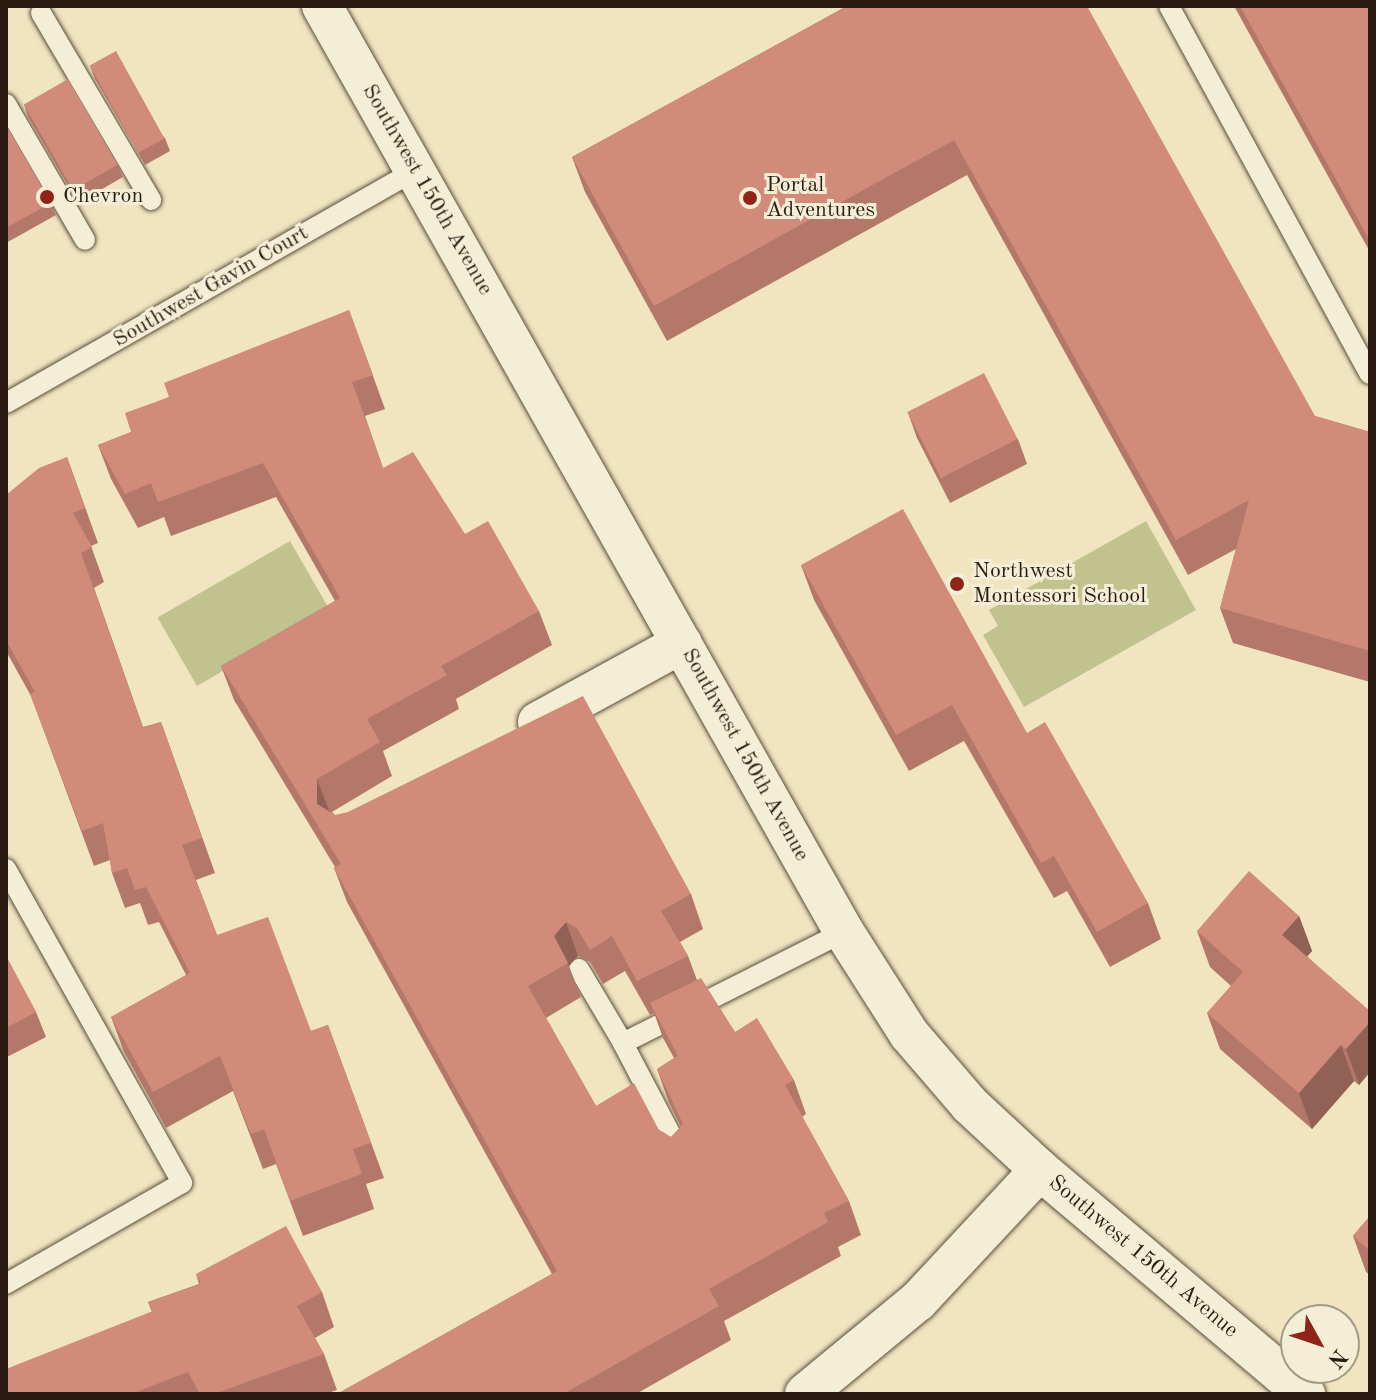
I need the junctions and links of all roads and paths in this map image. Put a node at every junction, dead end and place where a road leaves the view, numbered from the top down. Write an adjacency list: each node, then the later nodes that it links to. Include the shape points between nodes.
1 (322, 6): 5 (street, Southwest 150th Avenue)
2 (1169, 6): 8 (lane)
3 (41, 13): 6 (lane)
4 (6, 104): 7 (lane)
5 (416, 170): 9 (lane, Southwest Gavin Court); 10 (street, Southwest 150th Avenue)
6 (151, 200)
7 (85, 240)
8 (1370, 374)
9 (6, 403)
10 (682, 643): 11 (street); 13 (street, Southwest 150th Avenue)
11 (502, 742)
12 (6, 869): 18 (lane, via 182,1183)
13 (844, 932): 15 (lane); 17 (street, Southwest 150th Avenue, via 909,1034 970,1105)
14 (579, 969): 15 (lane)
15 (623, 1043): 16 (lane)
16 (683, 1158)
17 (1040, 1170): 19 (street, via 918,1301); 20 (street, Southwest 150th Avenue)
18 (6, 1284)
19 (805, 1394)
20 (1305, 1394)

